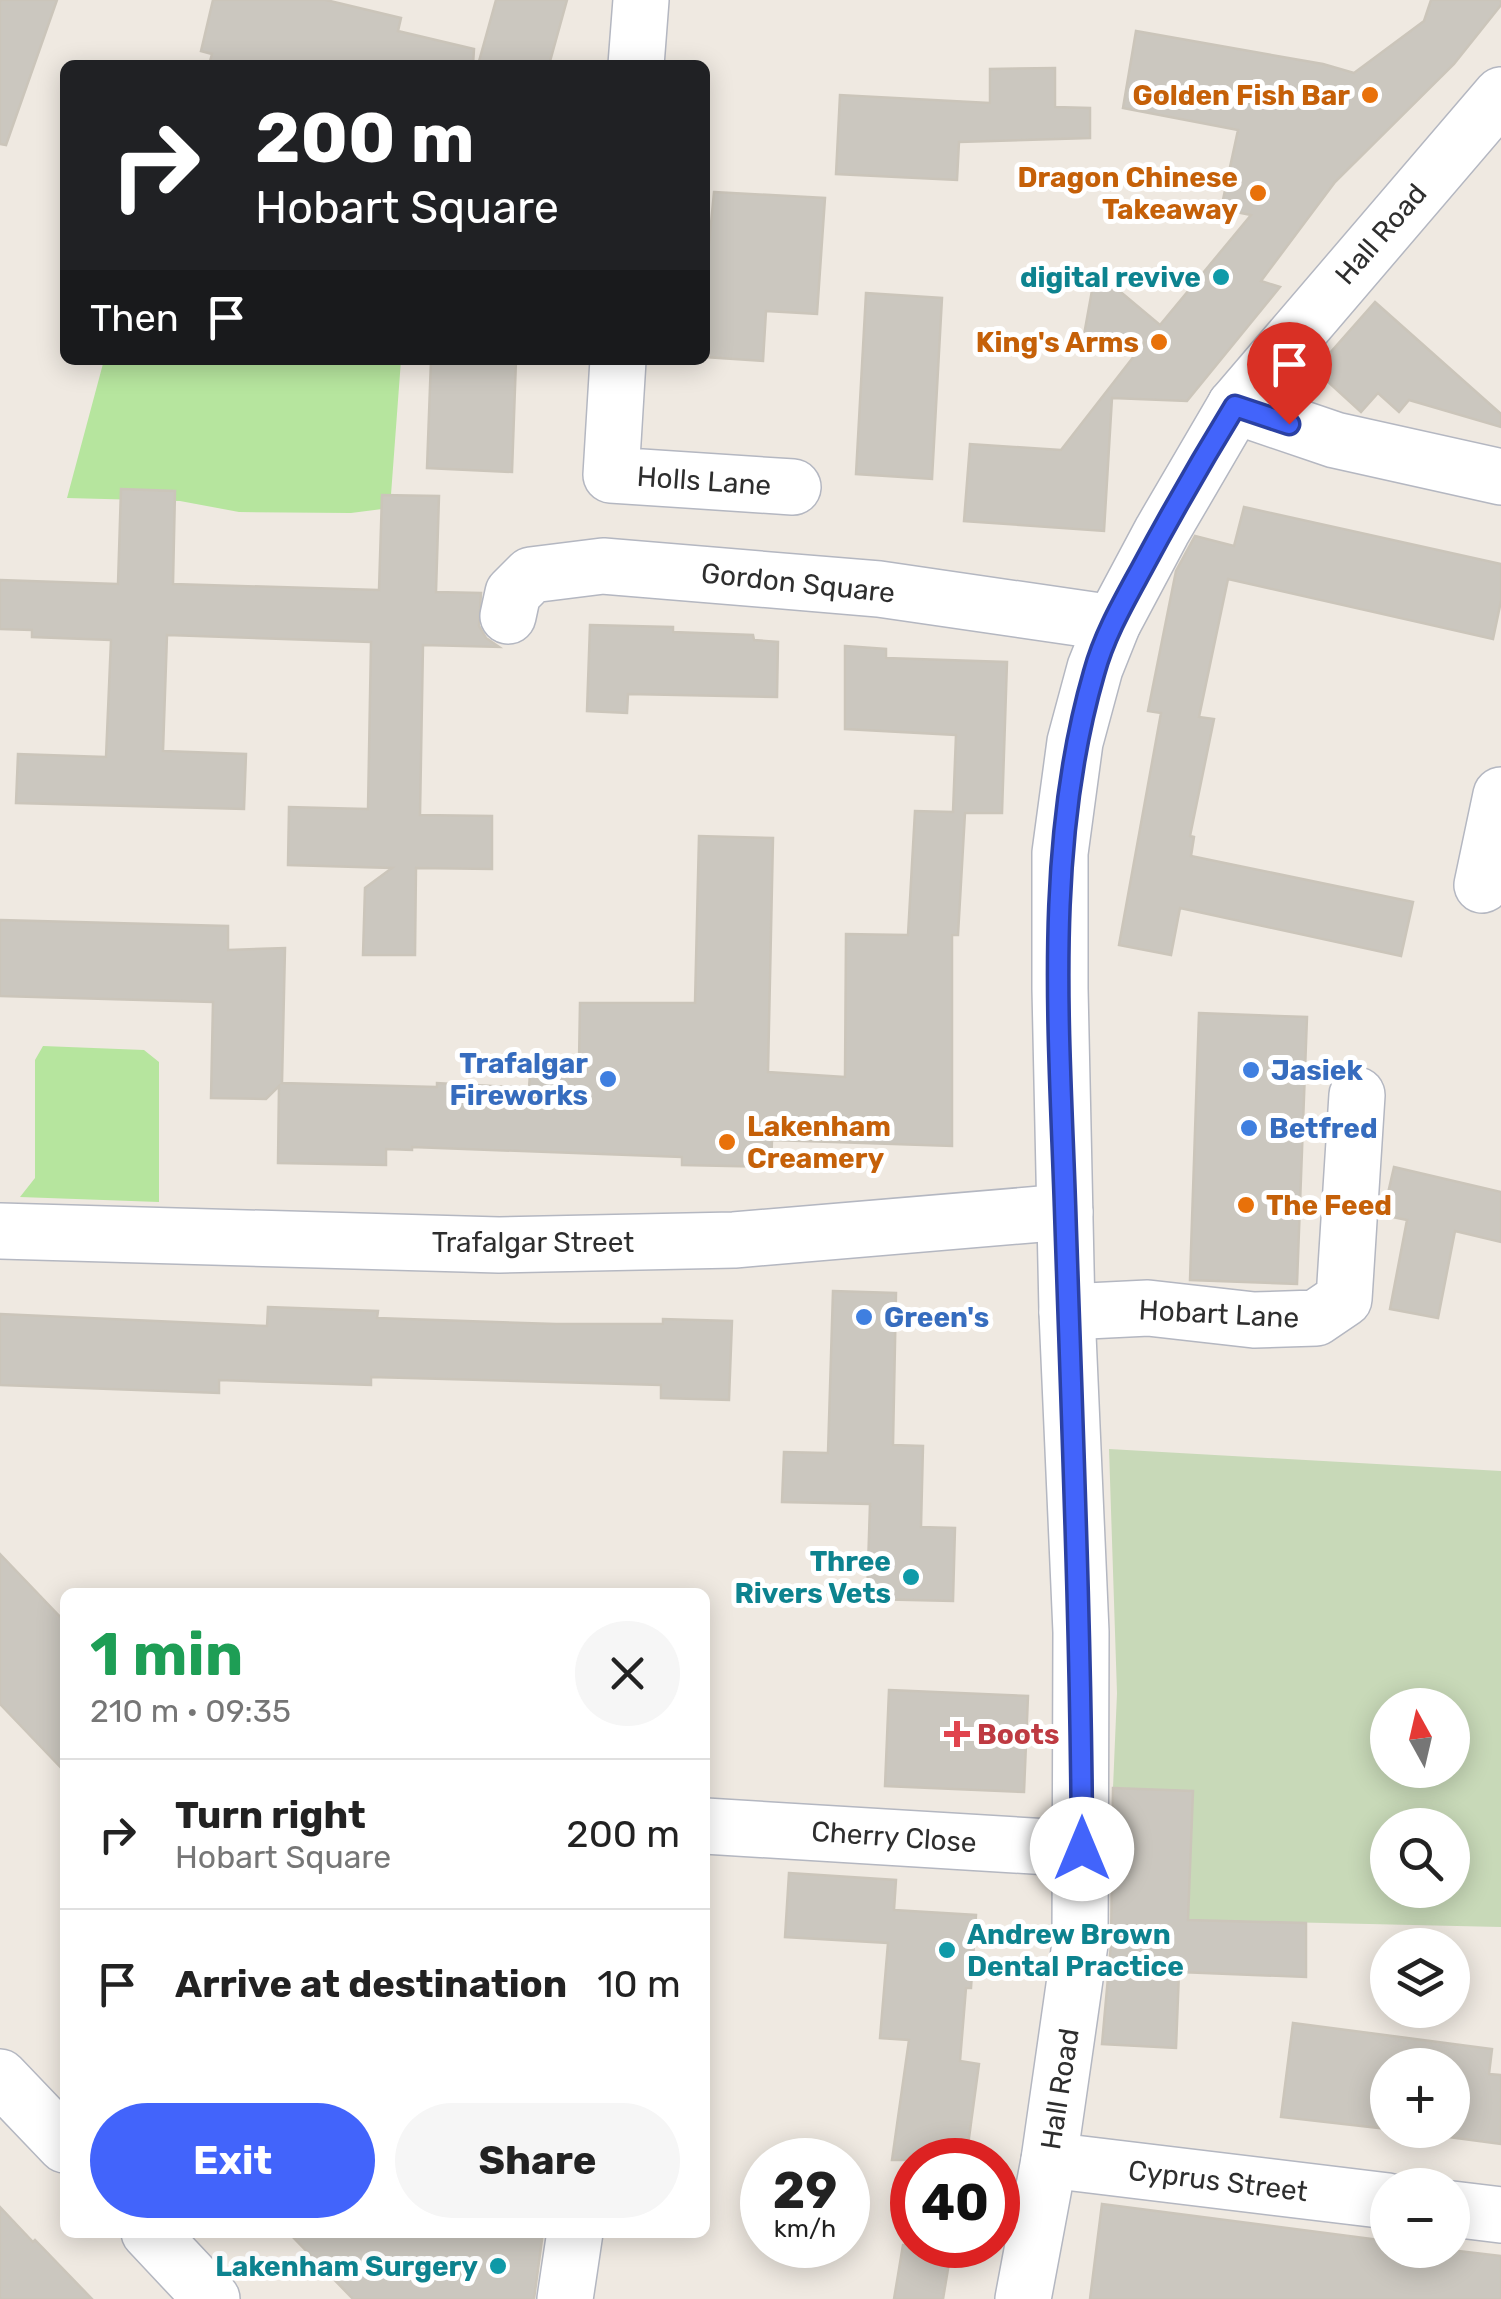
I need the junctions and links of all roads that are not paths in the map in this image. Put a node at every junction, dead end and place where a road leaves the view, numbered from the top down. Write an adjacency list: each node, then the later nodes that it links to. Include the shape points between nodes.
1 (640, 0): 2 (street)
2 (636, 60)
3 (1501, 96): 5 (street, Hall Road)
4 (618, 365): 7 (street, Holls Lane, via 611,475)
5 (1235, 406): 6 (street, via 1335,440); 9 (street, Hall Road)
6 (1501, 477)
7 (793, 487)
8 (508, 616): 9 (street, Gordon Square, via 513,594 530,575 604,566 878,589)
9 (1112, 623): 13 (street, Hall Road, via 1075,742 1060,853)
10 (1501, 795): 11 (street)
11 (1482, 885)
12 (1357, 1094): 15 (street, Hobart Lane, via 1367,1221 1344,1299 1316,1318 1254,1320 1148,1308)
13 (1066, 1212): 14 (street, Trafalgar Street, via 734,1240 518,1244); 15 (street, Hall Road)
14 (0, 1231)
15 (1067, 1312): 17 (street, Hall Road, via 1081,1632)
16 (710, 1826): 17 (street, Cherry Close)
17 (1082, 1849): 20 (street, Hall Road, via 1080,1944)
18 (0, 2077): 19 (street)
19 (60, 2140)
20 (1049, 2160): 21 (street, Cyprus Street); 28 (street, Hall Road)
21 (1370, 2199)
22 (1470, 2211): 23 (street)
23 (1501, 2215)
24 (154, 2238): 26 (street)
25 (575, 2238): 27 (street)
26 (212, 2299)
27 (565, 2299)
28 (1023, 2299)

